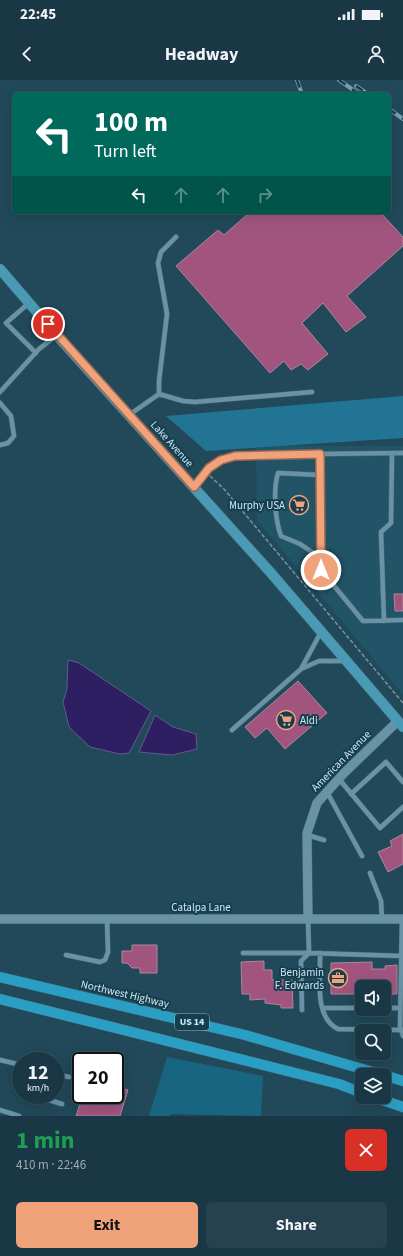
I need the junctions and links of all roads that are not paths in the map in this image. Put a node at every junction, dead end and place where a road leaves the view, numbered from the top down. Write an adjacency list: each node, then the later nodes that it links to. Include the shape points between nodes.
1 (176, 237): 8 (lane, via 161,252 158,264 167,314)
2 (0, 269): 3 (street, Lake Avenue)
3 (29, 303): 4 (street, Lake Avenue); 5 (lane, via 6,323)
4 (57, 335): 5 (lane); 10 (street, Lake Avenue)
5 (36, 353): 6 (lane)
6 (0, 392)
7 (312, 392): 8 (lane, via 195,402 183,402)
8 (159, 394): 10 (lane)
9 (0, 403): 11 (lane, via 11,416 14,436 8,444)
10 (129, 415): 16 (street, Lake Avenue)
11 (0, 445)
12 (392, 453): 13 (lane); 14 (lane); 19 (lane, via 391,523 381,532)
13 (403, 453)
14 (320, 454): 15 (lane); 16 (lane, via 235,456 221,460 206,472)
15 (320, 474): 17 (lane); 17 (lane, via 278,473 276,481 278,526 281,536 300,544)
16 (194, 487): 20 (street, Lake Avenue)
17 (320, 558): 19 (lane, via 321,570 363,621)
18 (403, 620): 19 (lane)
19 (384, 621)
20 (322, 631): 21 (street, Lake Avenue); 22 (lane)
21 (346, 661): 22 (lane, via 319,661); 23 (street, Lake Avenue)
22 (301, 669): 24 (lane)
23 (401, 724): 25 (street, American Avenue)
24 (232, 730)
25 (339, 779): 27 (street, American Avenue); 28 (lane)
26 (403, 782): 28 (lane, via 386,762)
27 (327, 792): 30 (street, American Avenue, via 317,803); 32 (lane)
28 (351, 794): 29 (lane, via 380,828)
29 (403, 807)
30 (307, 836): 31 (lane); 35 (street, American Avenue)
31 (324, 840)
32 (362, 856)
33 (370, 872): 36 (lane, via 381,901)
34 (107, 919): 35 (street, Catalpa Lane); 38 (street, Catalpa Lane); 42 (lane, via 108,952 105,960 100,962)
35 (308, 919): 36 (street, Catalpa Lane); 40 (lane)
36 (382, 919): 37 (street, Catalpa Lane)
37 (402, 919): 43 (lane)
38 (0, 920)
39 (243, 953): 40 (lane)
40 (309, 953): 41 (lane); 50 (lane, via 301,961)
41 (320, 953): 43 (lane); 46 (lane)
42 (66, 955)
43 (402, 956): 49 (lane)
44 (0, 976): 55 (main road, Northwest Highway / US 14, via 245,1035)
45 (0, 999): 60 (main road, US 14, via 331,1082)
46 (323, 1008): 47 (lane); 51 (lane, via 328,1020 338,1028)
47 (355, 1008)
48 (391, 1008): 49 (lane)
49 (400, 1008): 51 (lane)
50 (302, 1010)
51 (402, 1029): 52 (lane)
52 (403, 1036)
53 (0, 1060): 54 (lane)
54 (12, 1063)
55 (359, 1068)
56 (64, 1077): 58 (lane)
57 (391, 1077): 59 (main road, Northwest Highway / US 14)
58 (69, 1078)
59 (403, 1081)
60 (355, 1091)
61 (391, 1103): 62 (main road)
62 (403, 1107)
63 (0, 1110): 64 (lane)
64 (19, 1116)

